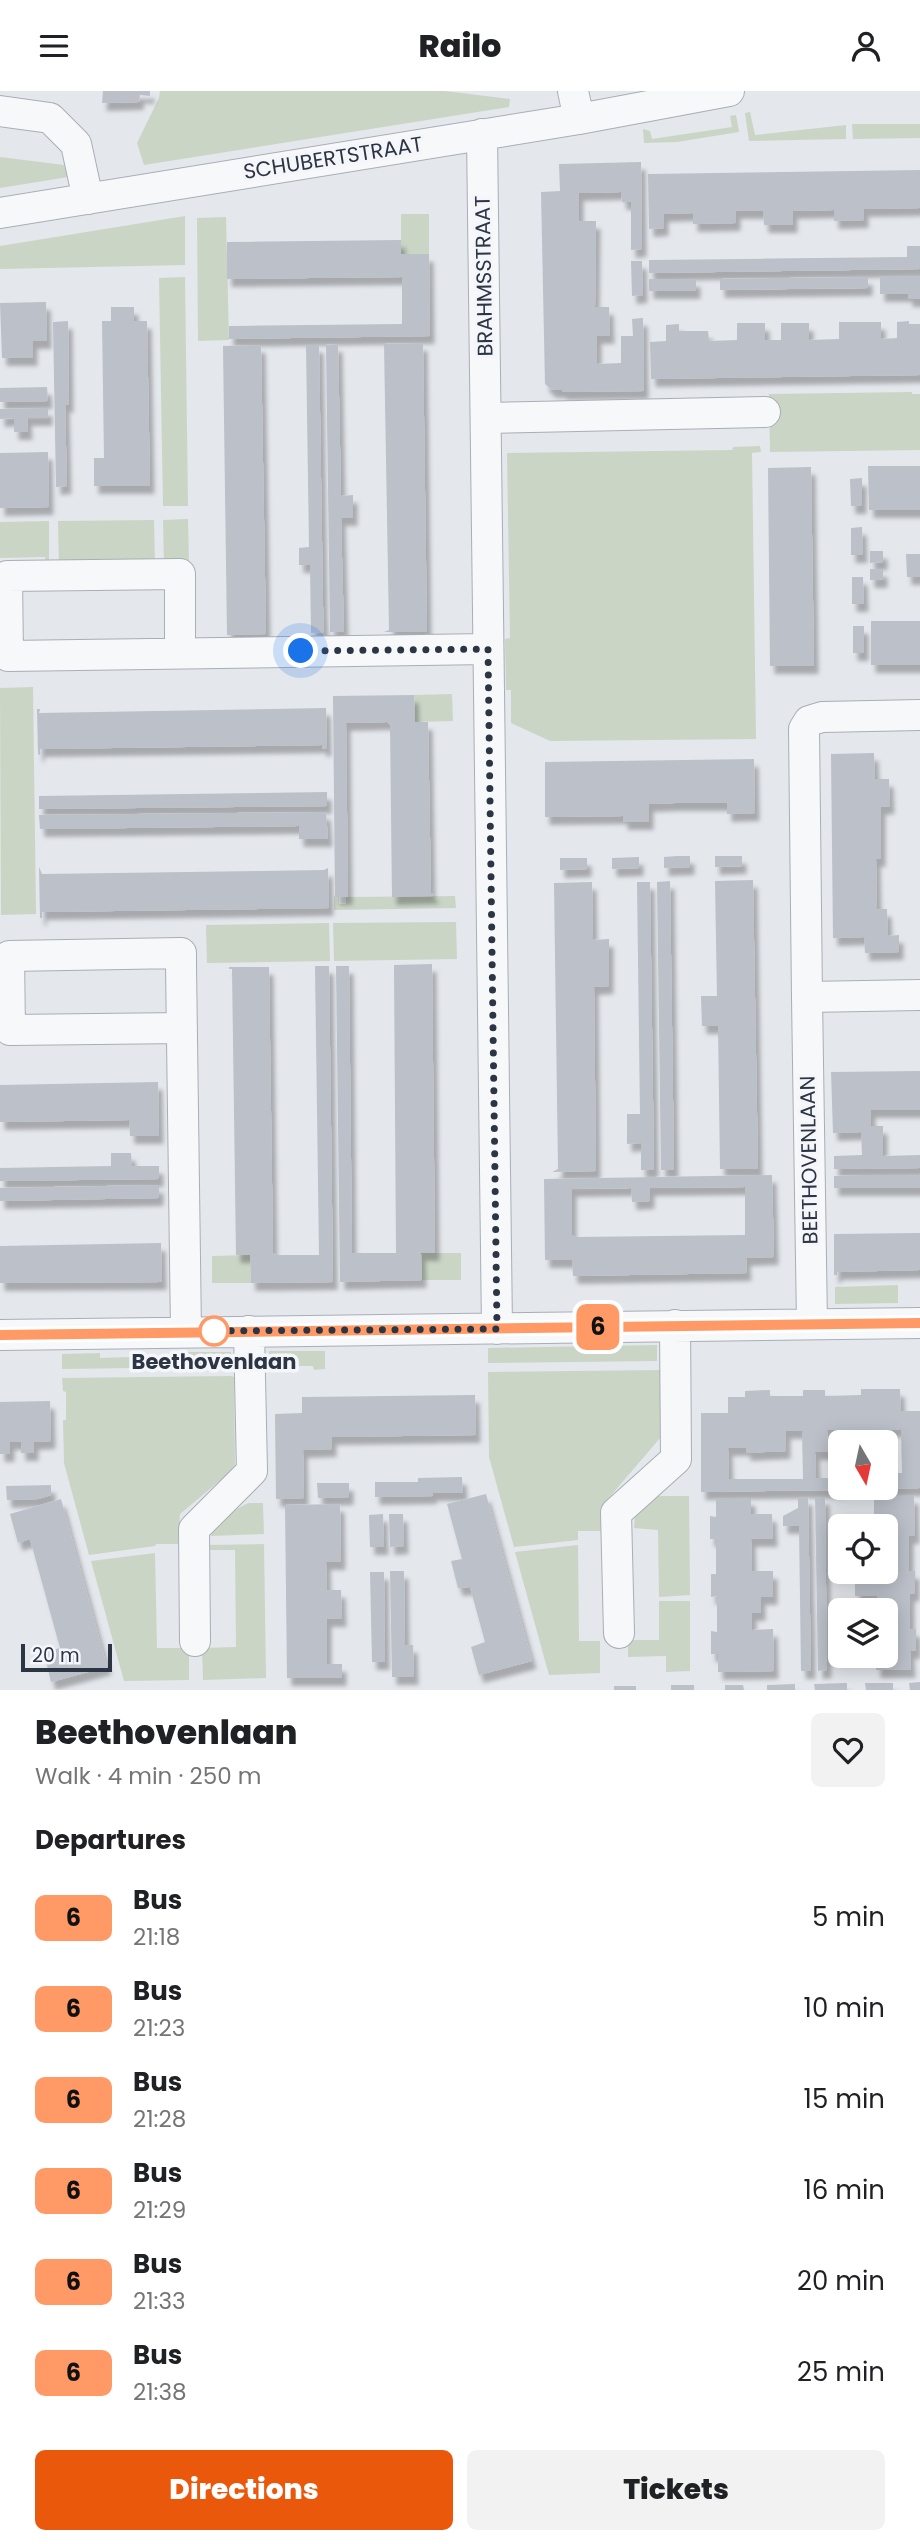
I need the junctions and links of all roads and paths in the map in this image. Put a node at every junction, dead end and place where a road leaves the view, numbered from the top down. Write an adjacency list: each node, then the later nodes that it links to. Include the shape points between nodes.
1 (729, 91): 2 (street, SCHUBERTSTRAAT)
2 (576, 105): 4 (street, SCHUBERTSTRAAT)
3 (0, 111): 5 (street, via 50,118 76,144)
4 (482, 134): 5 (street, SCHUBERTSTRAAT); 8 (street, BRAHMSSTRAAT)
5 (88, 199): 6 (street, SCHUBERTSTRAAT)
6 (0, 213)
7 (765, 412): 8 (street)
8 (486, 418): 9 (street, BRAHMSSTRAAT)
9 (488, 649): 10 (street); 18 (street, BRAHMSSTRAAT)
10 (180, 653): 10 (street, via 180,574 7,576 8,656)
11 (920, 715): 13 (street, BEETHOVENLAAN, via 822,717 809,721 804,729)
12 (920, 995): 13 (street)
13 (807, 997): 16 (street, BEETHOVENLAAN)
14 (182, 1028): 14 (street, via 10,1030 9,955 181,953); 20 (street)
15 (920, 1322): 16 (street)
16 (812, 1324): 17 (street)
17 (675, 1325): 18 (street); 22 (street, via 676,1459 616,1513)
18 (497, 1329): 19 (street)
19 (249, 1331): 20 (street); 23 (street, via 252,1471 194,1528)
20 (186, 1332): 21 (street)
21 (0, 1335)
22 (619, 1633)
23 (195, 1641)

